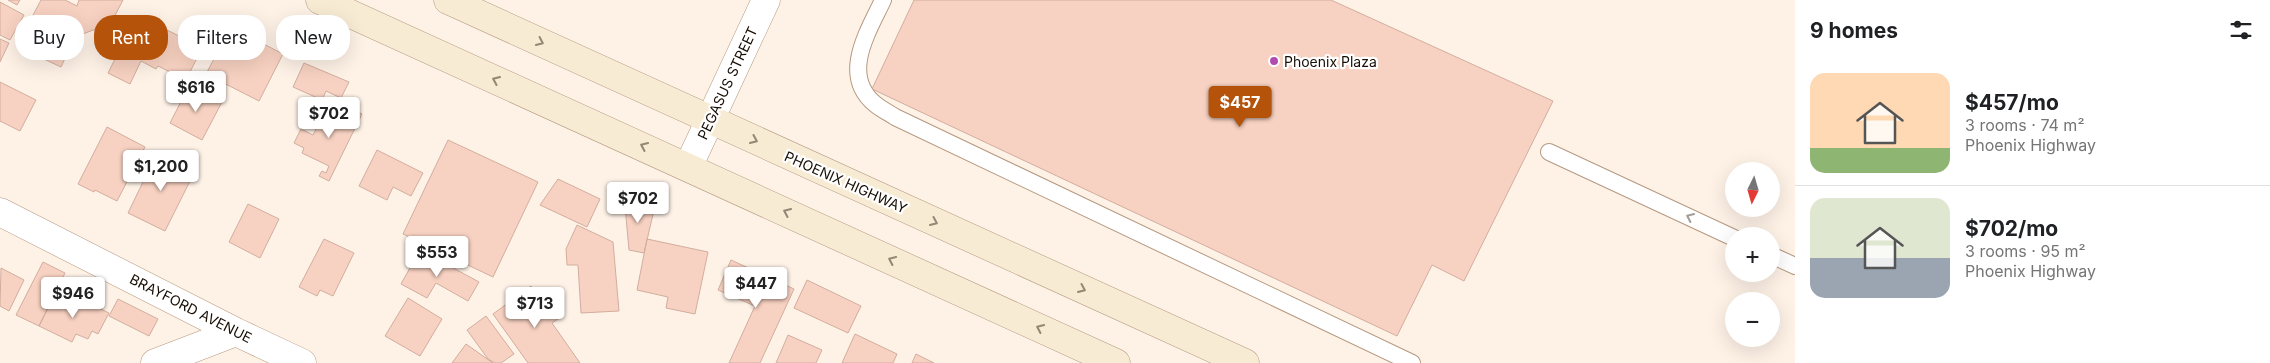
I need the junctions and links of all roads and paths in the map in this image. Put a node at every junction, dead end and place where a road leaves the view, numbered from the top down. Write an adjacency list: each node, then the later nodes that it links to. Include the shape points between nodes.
1 (320, 0): 7 (main road, one-way to 1)
2 (448, 0): 5 (main road, PHOENIX HIGHWAY, one-way to 5)
3 (766, 0): 5 (street, PEGASUS STREET)
4 (883, 0): 17 (lane, via 862,45 857,64 858,78 875,104 895,117)
5 (710, 120): 7 (street, PEGASUS STREET); 16 (main road, PHOENIX HIGHWAY, one-way to 16)
6 (1549, 152): 9 (lane, one-way to 6)
7 (688, 166): 15 (main road, one-way to 7)
8 (0, 212): 12 (street, BRAYFORD AVENUE)
9 (1725, 234)
10 (1780, 259): 11 (lane)
11 (1795, 266)
12 (236, 332): 13 (street); 14 (street, BRAYFORD AVENUE)
13 (155, 363)
14 (302, 363)
15 (1116, 363)
16 (1245, 363)
17 (1412, 363)

